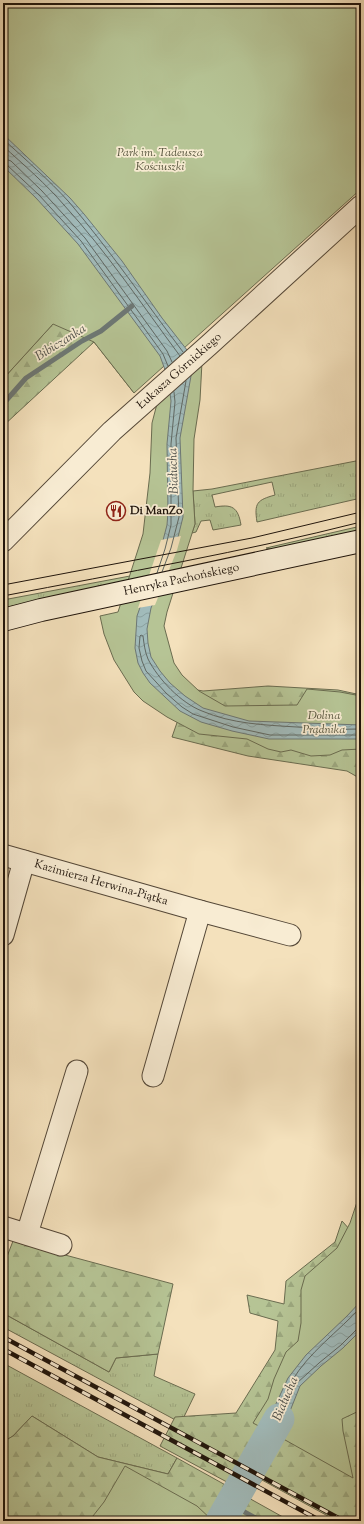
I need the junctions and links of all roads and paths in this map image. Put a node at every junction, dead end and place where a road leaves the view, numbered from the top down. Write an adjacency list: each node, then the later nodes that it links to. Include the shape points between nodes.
1 (361, 206): 2 (street, Łukasza Górnickiego, via 89,453)
2 (3, 541)
3 (361, 541): 4 (street, Henryka Pachońskiego)
4 (3, 620)
5 (3, 855): 6 (street, Kazimierza Herwina-Piątka)
6 (24, 861): 7 (street, Kazimierza Herwina-Piątka); 8 (street)
7 (200, 911): 9 (street, Kazimierza Herwina-Piątka); 11 (street)
8 (3, 935)
9 (290, 935)
10 (77, 1071): 13 (street)
11 (153, 1076)
12 (3, 1227): 13 (street)
13 (27, 1234): 14 (street)
14 (61, 1245)

